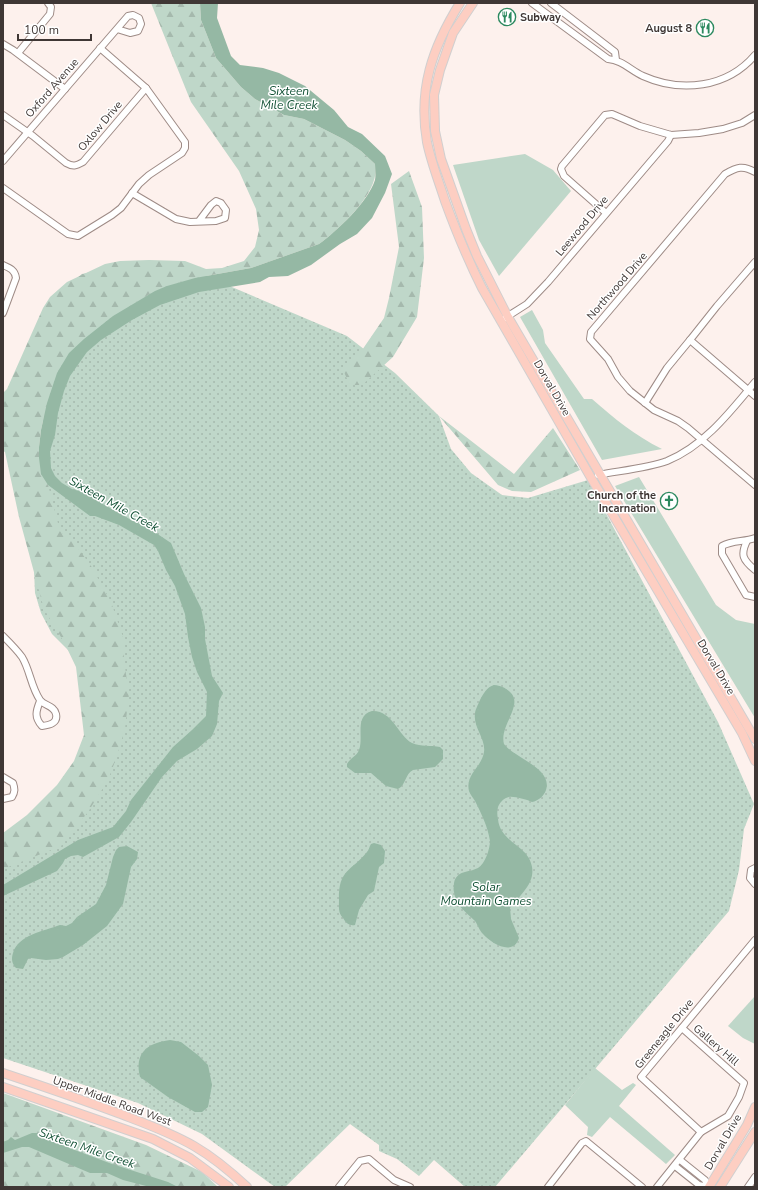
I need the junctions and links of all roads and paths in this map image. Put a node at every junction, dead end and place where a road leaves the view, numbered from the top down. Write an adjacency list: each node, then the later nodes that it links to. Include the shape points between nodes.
1 (48, 3): 9 (street, via 51,7 50,14)
2 (460, 3): 27 (main road, Dorval Drive, via 434,52 428,75 424,115 427,142 436,175 470,265)
3 (474, 3): 27 (main road, Dorval Drive, via 453,33 440,70 434,102 435,131 441,159 466,229)
4 (532, 3): 11 (street, via 608,59)
5 (551, 3): 11 (street, via 615,52)
6 (117, 29): 8 (street, Oxford Avenue)
7 (3, 44): 9 (street)
8 (100, 48): 12 (street); 13 (street, Oxford Avenue)
9 (18, 53): 13 (street)
10 (755, 55): 11 (street, via 731,74 695,86 677,86 654,80)
11 (616, 60)
12 (146, 88): 16 (street, Oxlow Drive, via 83,162 76,166 70,166); 21 (street, via 185,142 185,148 178,156 149,175)
13 (65, 89): 16 (street, Oxford Avenue)
14 (3, 115): 16 (street, Oxlow Drive)
15 (755, 115): 17 (street, via 742,123 723,128)
16 (28, 132): 18 (street, Oxford Avenue)
17 (671, 135): 22 (street, Leewood Drive); 22 (street, via 608,114 562,166 564,176)
18 (3, 161)
19 (755, 172): 32 (street, Northwood Drive, via 747,167 736,168 725,174 591,332 590,339 608,359 620,380)
20 (3, 188): 21 (street, via 68,234 78,236 121,208)
21 (132, 193): 23 (street, via 176,219)
22 (606, 213): 27 (street, Leewood Drive, via 527,304)
23 (199, 221): 23 (street, via 225,218 226,210 216,201)
24 (755, 262): 28 (street)
25 (3, 265): 26 (street, via 12,269 16,278)
26 (3, 313)
27 (504, 319): 34 (main road, Dorval Drive); 35 (main road, Dorval Drive)
28 (690, 340): 30 (street); 32 (street, via 667,368)
29 (755, 382): 30 (street)
30 (748, 390): 31 (street); 33 (street)
31 (755, 396)
32 (645, 402): 33 (street, Northwood Drive, via 654,410 678,421)
33 (702, 440): 34 (street, via 667,461 652,466); 36 (street, Northwood Drive)
34 (600, 474): 35 (street); 43 (main road, Dorval Drive)
35 (590, 476): 44 (main road, Dorval Drive, via 742,733)
36 (755, 485)
37 (755, 538): 38 (street)
38 (747, 541): 39 (street, via 743,550 744,557); 40 (street, via 728,542 722,546 722,554 746,595)
39 (755, 570)
40 (755, 597)
41 (3, 636): 42 (street, via 22,657)
42 (40, 701)
43 (755, 739)
44 (755, 761)
45 (3, 777): 46 (street, via 13,783 15,789 12,797)
46 (3, 799)
47 (755, 868): 48 (street, via 751,870 750,878)
48 (755, 884)
49 (755, 940): 50 (street, Greeneagle Drive)
50 (682, 1028): 54 (street, Greeneagle Drive, via 641,1077); 54 (street, Gallery Hill, via 744,1083 728,1116)
51 (3, 1073): 60 (main road, Upper Middle Road West, via 170,1134 194,1146)
52 (3, 1087): 59 (main road, Upper Middle Road West, via 171,1147)
53 (755, 1107): 66 (main road, Dorval Drive, via 747,1125)
54 (701, 1132): 56 (street, Gallery Hill)
55 (755, 1132): 67 (main road, Dorval Drive)
56 (680, 1160): 57 (street, Gallery Hill); 66 (street, via 705,1180)
57 (675, 1166): 65 (street, Gallery Hill); 66 (street, via 699,1185)
58 (755, 1177): 68 (street)
59 (229, 1187)
60 (247, 1187)
61 (339, 1187): 62 (street, via 360,1161 369,1159 394,1180)
62 (410, 1187)
63 (548, 1187): 64 (street, via 586,1141)
64 (642, 1187)
65 (657, 1187)
66 (708, 1187)
67 (720, 1187)
68 (748, 1187)

